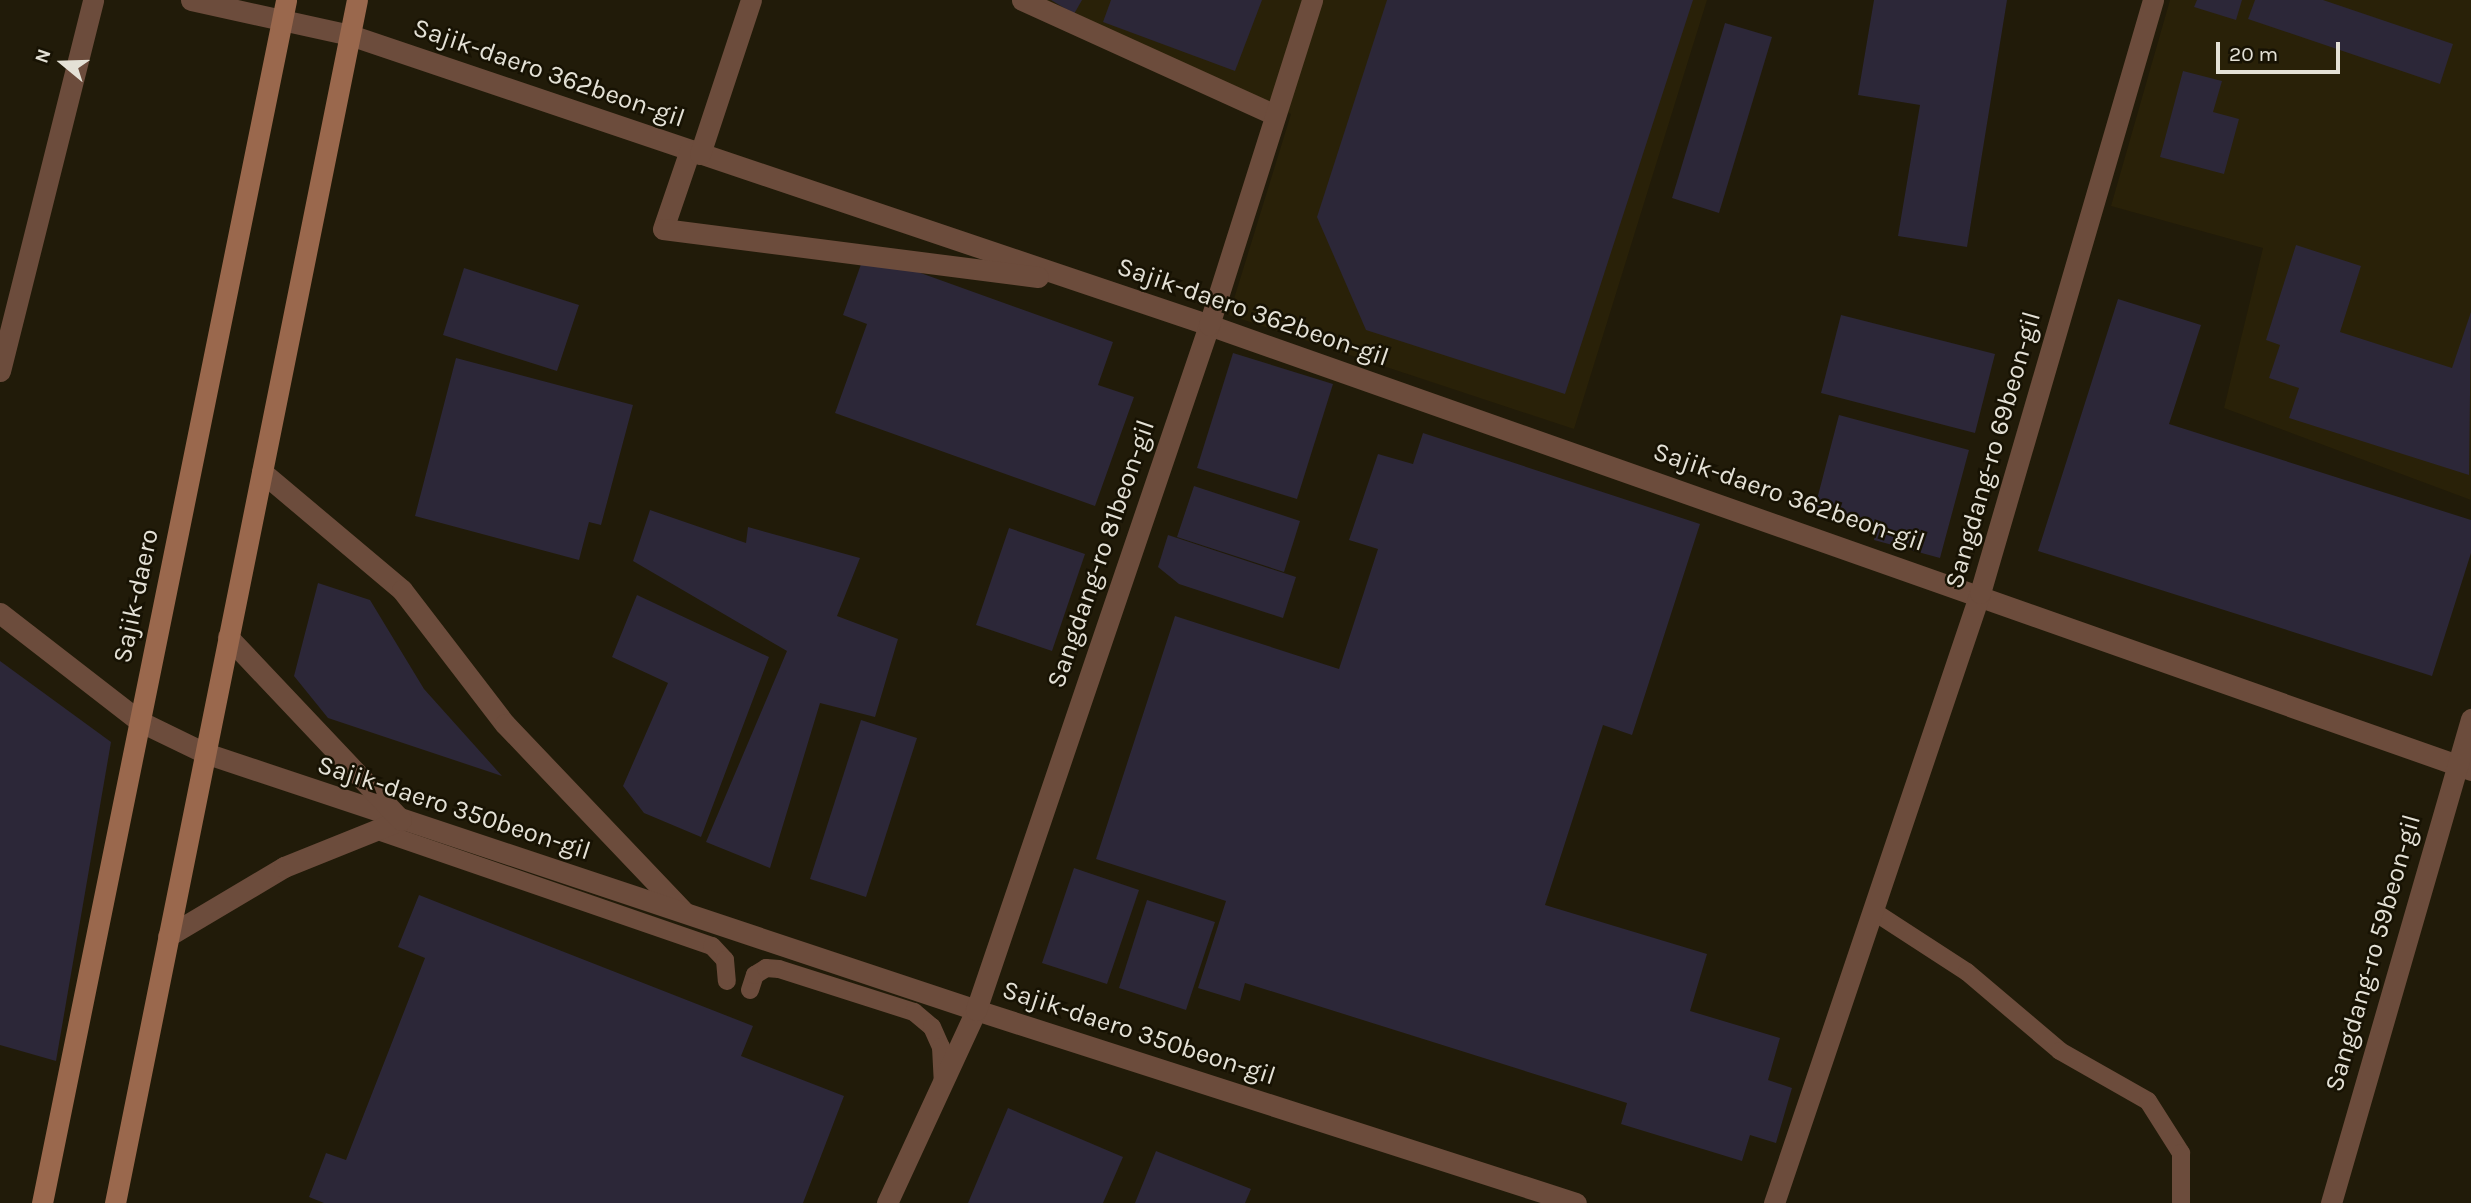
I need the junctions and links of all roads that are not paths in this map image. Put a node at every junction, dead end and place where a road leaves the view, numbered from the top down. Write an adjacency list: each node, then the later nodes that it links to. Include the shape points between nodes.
1 (93, 0): 14 (street)
2 (191, 0): 8 (street, Sajik-daero 362beon-gil)
3 (357, 0): 9 (main road)
4 (751, 0): 11 (street)
5 (1022, 0): 10 (street)
6 (1312, 0): 10 (street, Sangdang-ro 81beon-gil)
7 (2153, 0): 16 (street, Sangdang-ro 69beon-gil)
8 (284, 10): 9 (street, Sajik-daero 362beon-gil); 20 (main road, Sajik-daero)
9 (350, 35): 11 (street, Sajik-daero 362beon-gil); 15 (main road)
10 (1275, 115): 13 (street, Sangdang-ro 81beon-gil)
11 (695, 152): 12 (street, Sajik-daero 362beon-gil); 12 (street, Sajik-daero 362beon-gil, via 663,229)
12 (1086, 284): 13 (street, Sajik-daero 362beon-gil)
13 (1209, 325): 16 (street, Sajik-daero 362beon-gil); 30 (street, Sangdang-ro 81beon-gil)
14 (0, 371)
15 (262, 471): 18 (main road); 26 (street, Sajik-daero 350beon-gil, via 402,590 505,724)
16 (1980, 593): 22 (street, Sajik-daero 362beon-gil); 25 (street, Sangdang-ro 69beon-gil)
17 (0, 613): 20 (street, Sajik-daero 350beon-gil)
18 (228, 637): 21 (main road); 23 (street)
19 (2471, 719): 22 (street, Sangdang-ro 59beon-gil)
20 (139, 721): 21 (street, Sajik-daero 350beon-gil); 32 (main road, Sajik-daero)
21 (205, 753): 23 (street, Sajik-daero 350beon-gil); 27 (main road)
22 (2464, 767): 38 (street, Sangdang-ro 59beon-gil)
23 (401, 820): 24 (street); 26 (street, Sajik-daero 350beon-gil)
24 (374, 830): 27 (street, via 284,867); 28 (lane, via 712,946 725,960)
25 (1873, 911): 36 (street, Sangdang-ro 69beon-gil); 37 (lane, via 1967,972 2060,1051 2148,1101 2181,1153)
26 (685, 914): 30 (street, Sajik-daero 350beon-gil)
27 (169, 936): 33 (main road)
28 (727, 981)
29 (750, 990): 31 (lane, via 755,975 766,968 779,969 914,1012 932,1027 941,1047)
30 (976, 1010): 31 (street, Sangdang-ro 81beon-gil); 35 (street, Sajik-daero 350beon-gil)
31 (943, 1083): 34 (street, Sangdang-ro 81beon-gil)
32 (42, 1203)
33 (115, 1203)
34 (887, 1203)
35 (1576, 1203)
36 (1774, 1203)
37 (2181, 1203)
38 (2331, 1203)

